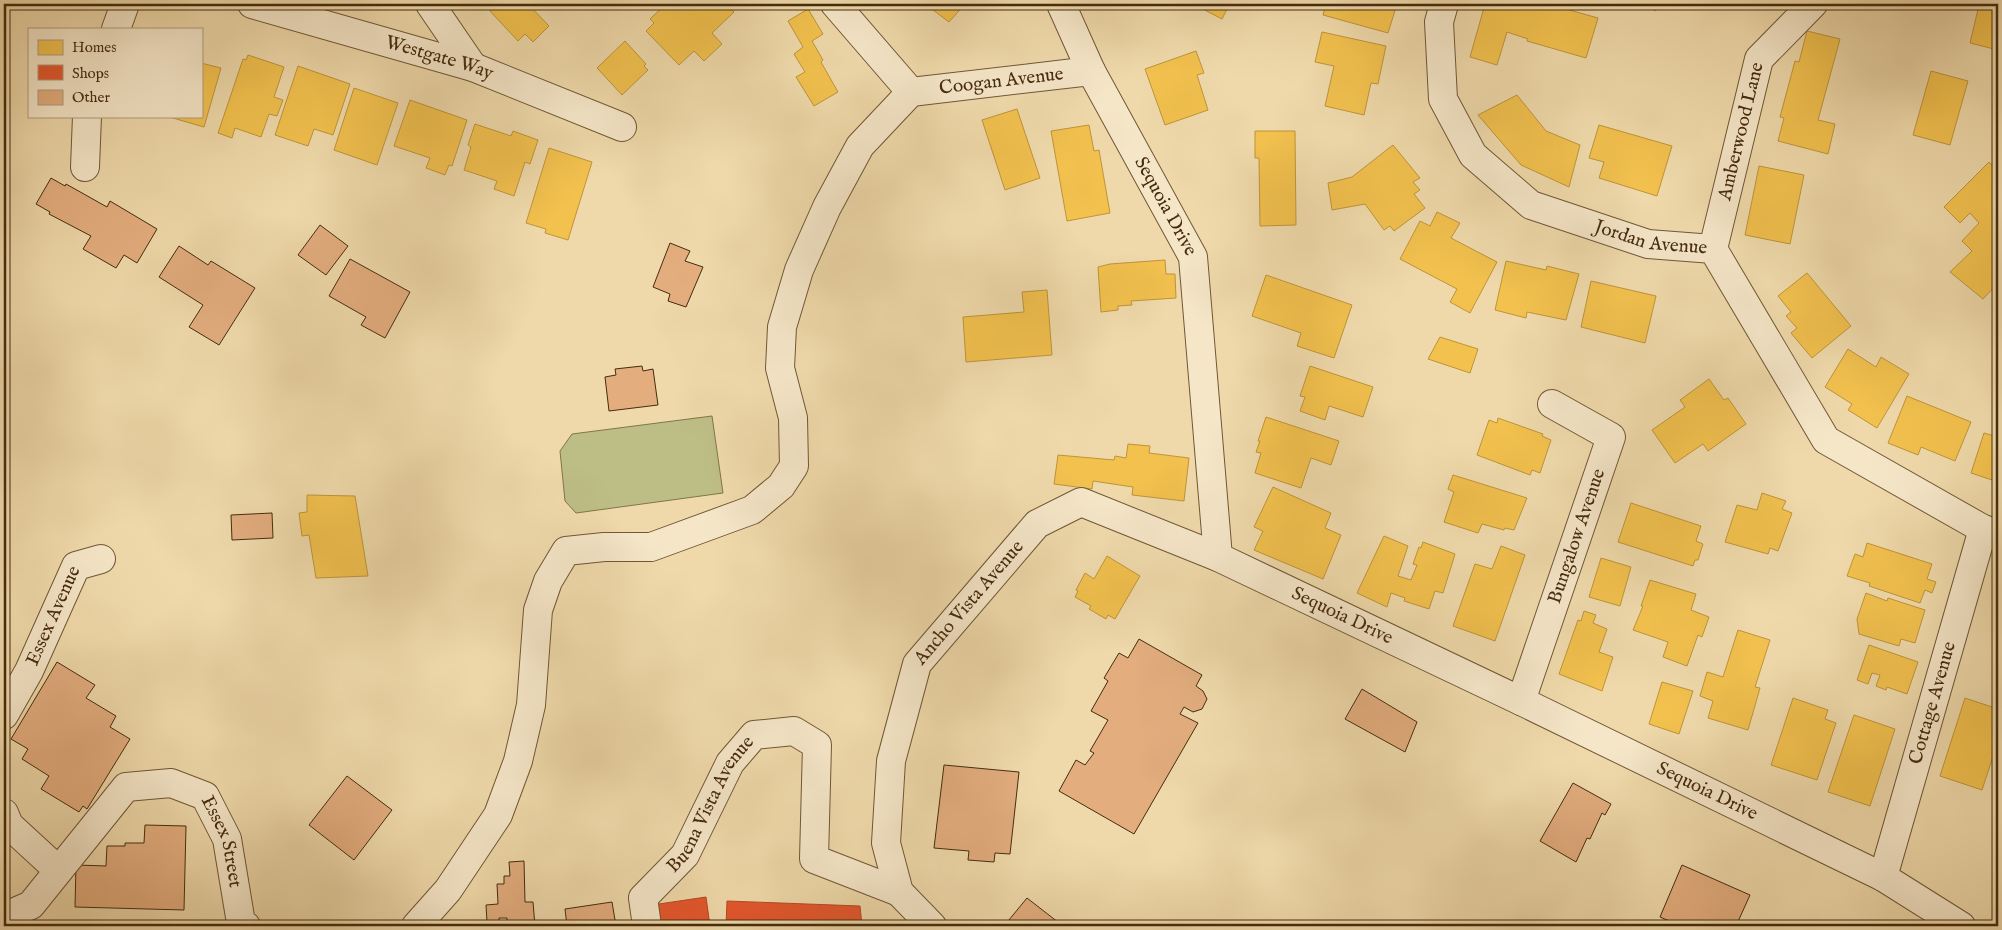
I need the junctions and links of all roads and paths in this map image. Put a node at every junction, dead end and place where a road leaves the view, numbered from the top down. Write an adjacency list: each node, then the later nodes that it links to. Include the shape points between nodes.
1 (125, 4): 8 (street)
2 (252, 4): 9 (street, Westgate Way)
3 (430, 4): 9 (street)
4 (835, 4): 11 (street)
5 (1061, 4): 10 (street, Sequoia Drive)
6 (1444, 4): 15 (street, Jordan Avenue, via 1439,22 1443,100 1473,155 1531,205 1648,244)
7 (1813, 4): 15 (street, Amberwood Lane, via 1759,59)
8 (116, 28)
9 (473, 67): 13 (street, Westgate Way)
10 (1092, 71): 11 (street, Coogan Avenue); 18 (street, Sequoia Drive, via 1193,258)
11 (911, 92): 28 (street, via 860,146 827,207 799,270 782,327 780,368 793,418 794,466 781,486 752,510 702,530 651,547 566,551 548,581 538,610 531,705 518,761 498,815 448,890)
12 (86, 118): 14 (street)
13 (622, 127)
14 (85, 167)
15 (1713, 249): 17 (street, Jordan Avenue, via 1826,440)
16 (1552, 404): 20 (street, Bungalow Avenue, via 1611,437)
17 (1990, 532): 24 (street, Cottage Avenue)
18 (1218, 557): 20 (street, Sequoia Drive); 25 (street, Ancho Vista Avenue, via 1082,502 1037,524 916,664 891,761 886,843)
19 (101, 559): 21 (street, Essex Avenue, via 76,566 29,671)
20 (1521, 700): 24 (street, Sequoia Drive)
21 (4, 715)
22 (4, 813): 23 (street, via 9,825)
23 (58, 870): 26 (street, Essex Street, via 31,905); 27 (street, Essex Street, via 126,787 171,783 205,796 227,839 241,923)
24 (1884, 878): 31 (street, Sequoia Drive)
25 (899, 892): 29 (street, Buena Vista Avenue, via 814,858 817,745 794,732 754,735 730,763 686,855 643,898); 30 (street, Ancho Vista Avenue)
26 (4, 918)
27 (246, 926)
28 (416, 926)
29 (647, 926)
30 (932, 926)
31 (1961, 926)

